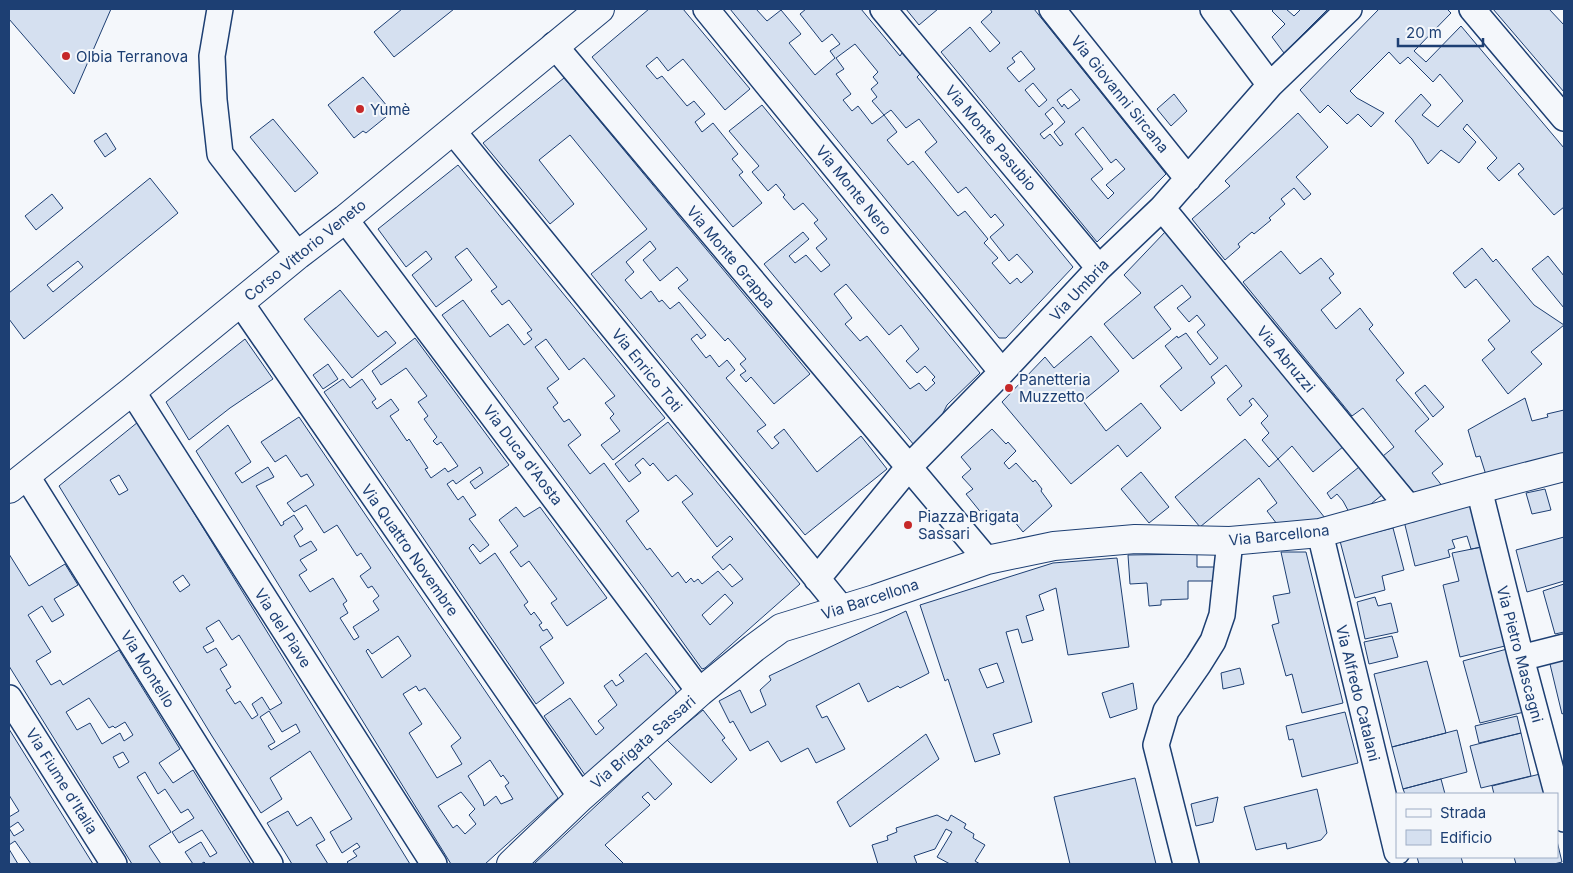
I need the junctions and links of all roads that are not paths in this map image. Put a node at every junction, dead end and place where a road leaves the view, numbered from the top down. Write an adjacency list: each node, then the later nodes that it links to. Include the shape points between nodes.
1 (220, 9): 16 (street, via 212,56 220,154)
2 (600, 9): 9 (street, Corso Vittorio Veneto)
3 (706, 9): 19 (street, Via Monte Nero)
4 (883, 9): 17 (street, Via Monte Pasubio)
5 (1052, 9): 13 (street, Via Giovanni Sircana)
6 (1213, 9): 10 (street)
7 (1349, 9): 10 (street, Via Umbria)
8 (1472, 9): 11 (street)
9 (554, 46): 12 (street, Corso Vittorio Veneto); 22 (street, Via Monte Grappa)
10 (1270, 85): 13 (street, Via Umbria)
11 (1564, 118)
12 (452, 130): 15 (street, Corso Vittorio Veneto); 29 (street, Via Enrico Toti)
13 (1188, 179): 14 (street, Via Umbria)
14 (1162, 208): 17 (street, Via Umbria); 25 (street, Via Abruzzi)
15 (346, 219): 16 (street, Corso Vittorio Veneto); 34 (street, Via Duca d'Aosta)
16 (298, 255): 18 (street, Corso Vittorio Veneto)
17 (1099, 268): 19 (street, Via Umbria)
18 (240, 302): 20 (street, Corso Vittorio Veneto); 37 (street, Via Quattro Novembre)
19 (1002, 372): 22 (street, Via Umbria)
20 (132, 391): 23 (street, Corso Vittorio Veneto); 43 (street, Via del Piave)
21 (1564, 467): 24 (street, Via Barcellona)
22 (908, 468): 28 (street); 29 (street, Via Umbria)
23 (17, 482): 42 (street, Via Montello)
24 (1479, 489): 25 (street, Via Barcellona); 33 (street, Via Pietro Mascagni)
25 (1410, 509): 26 (street, Via Barcellona)
26 (1320, 534): 27 (street, Via Barcellona); 40 (street, Via Alfredo Catalani)
27 (1230, 541): 28 (street, Via Barcellona, via 1135,540 1054,546); 45 (street, via 1222,615 1213,641 1166,711 1156,745)
28 (987, 560): 30 (street, Via Barcellona)
29 (817, 579): 30 (street, Via Enrico Toti)
30 (842, 609): 31 (street, Via Barcellona)
31 (782, 628): 34 (street, Via Brigata Sassari)
32 (1564, 647): 33 (street)
33 (1521, 658): 36 (street, Via Pietro Mascagni)
34 (700, 692): 37 (street, Via Brigata Sassari)
35 (9, 698): 41 (street, Via Fiume d'Italia)
36 (1557, 793)
37 (580, 797): 44 (street, Via Brigata Sassari)
38 (1558, 797): 39 (street, Via Pietro Mascagni)
39 (1564, 819)
40 (1396, 848)
41 (114, 864)
42 (270, 864)
43 (434, 864)
44 (511, 864)
45 (1186, 864)

